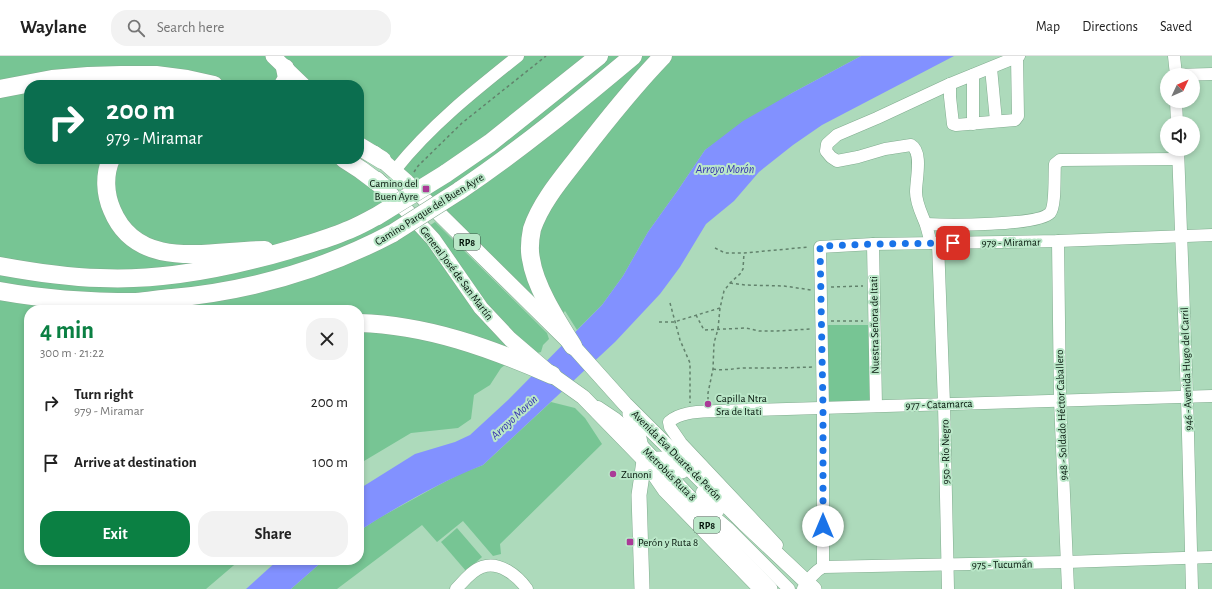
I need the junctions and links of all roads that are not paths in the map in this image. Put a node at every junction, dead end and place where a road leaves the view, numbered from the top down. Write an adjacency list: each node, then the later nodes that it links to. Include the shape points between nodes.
1 (518, 56): 29 (street, via 443,118 410,152)
2 (599, 56): 37 (highway, Camino Parque del Buen Ayre, bridge, via 490,143 445,174 377,216 346,231)
3 (633, 56): 39 (highway, Camino Parque del Buen Ayre, bridge, via 492,169 393,233 339,258 290,276 239,289 188,297 136,302)
4 (663, 56): 41 (highway, via 611,115 549,196 532,230 531,260)
5 (1018, 56): 7 (street); 20 (street, via 1018,116 1016,120)
6 (1174, 56): 8 (street)
7 (990, 68): 12 (street); 20 (street)
8 (1175, 68)
9 (281, 70): 15 (main road); 16 (main road)
10 (1200, 74): 11 (street)
11 (1212, 74)
12 (973, 75): 18 (street); 21 (street)
13 (47, 80): 14 (highway, via 156,75)
14 (192, 80)
15 (292, 80)
16 (296, 80)
17 (24, 84): 19 (highway)
18 (950, 84): 21 (street, via 953,124); 31 (street, 950 - Río Negro, via 837,135 827,144 826,151 837,161 885,149 911,145 915,147 918,155 917,202)
19 (0, 89)
20 (996, 121): 21 (street)
21 (973, 124)
22 (364, 143): 29 (main road, General José de San Martín / RP8)
23 (364, 149): 29 (highway)
24 (1160, 155): 31 (street, via 1057,161 1052,210 1049,214 1030,221)
25 (1178, 156): 32 (street, 946 - Avenida Hugo del Carril)
26 (109, 164): 37 (highway, via 106,192 114,216 132,238 144,246 169,254)
27 (351, 164): 30 (highway)
28 (363, 164): 30 (main road, General José de San Martín / RP8)
29 (388, 165): 41 (main road, General José de San Martín / RP8)
30 (385, 188): 44 (main road, General José de San Martín / RP8, via 433,239 481,308)
31 (926, 224): 35 (street, 950 - Río Negro)
32 (1180, 235): 33 (street, 979 - Miramar); 34 (street, 979 - Miramar); 46 (street, 946 - Avenida Hugo del Carril)
33 (1212, 235)
34 (1058, 241): 35 (street, 979 - Miramar); 49 (street, 948 - Soldado Héctor Caballero)
35 (934, 243): 36 (street, 979 - Miramar); 51 (street, 950 - Río Negro)
36 (873, 244): 52 (street, Nuestra Señora de Itati); 53 (street, 979 - Miramar, via 820,246)
37 (290, 250): 38 (highway, Camino Parque del Buen Ayre, via 225,267 142,278 56,275)
38 (0, 266)
39 (0, 293): 40 (highway)
40 (39, 305)
41 (554, 323): 43 (highway)
42 (364, 324): 44 (highway, via 435,333)
43 (573, 346): 50 (main road, Avenida Eva Duarte de Perón / RP8)
44 (521, 355): 45 (highway)
45 (552, 375): 48 (main road, RP8)
46 (1187, 396): 47 (street, 977 - Catamarca); 49 (street, 977 - Catamarca); 60 (street, 946 - Avenida Hugo del Carril)
47 (1212, 396)
48 (583, 397): 56 (street, Metrobús Ruta 8, via 616,418); 57 (main road, RP8)
49 (1060, 400): 51 (street, 977 - Catamarca); 61 (street, 948 - Soldado Héctor Caballero)
50 (625, 404): 55 (main road); 58 (main road, Avenida Eva Duarte de Perón / RP8)
51 (944, 404): 52 (street, 977 - Catamarca); 62 (street, 950 - Río Negro)
52 (876, 406): 53 (street, 977 - Catamarca)
53 (823, 408): 54 (street, 977 - Catamarca, via 696,412 677,416); 63 (street)
54 (669, 422): 64 (street, Avenida Eva Duarte de Perón, via 681,443 793,562)
55 (637, 429): 56 (main road); 57 (street, Metrobús Ruta 8, via 650,447)
56 (641, 445): 57 (main road)
57 (654, 459): 58 (street, Metrobús Ruta 8, via 697,494); 58 (main road, via 668,460 675,464 702,492); 67 (main road, via 639,495); 68 (street, via 664,492); 69 (main road, RP8); 70 (street, Metrobús Ruta 8)
58 (725, 510): 64 (main road, Avenida Eva Duarte de Perón / RP8)
59 (1212, 557): 60 (street, 975 - Tucumán)
60 (1192, 558): 61 (street, 975 - Tucumán); 73 (street, 946 - Avenida Hugo del Carril)
61 (1067, 562): 62 (street, 975 - Tucumán); 72 (street, 948 - Soldado Héctor Caballero)
62 (947, 565): 63 (street, 975 - Tucumán); 71 (street, 950 - Río Negro)
63 (823, 567): 64 (street)
64 (805, 587)
65 (456, 589): 66 (street, via 481,567 498,566 511,573)
66 (527, 589)
67 (642, 589)
68 (759, 589)
69 (770, 589)
70 (789, 589)
71 (948, 589)
72 (1068, 589)
73 (1192, 589)

